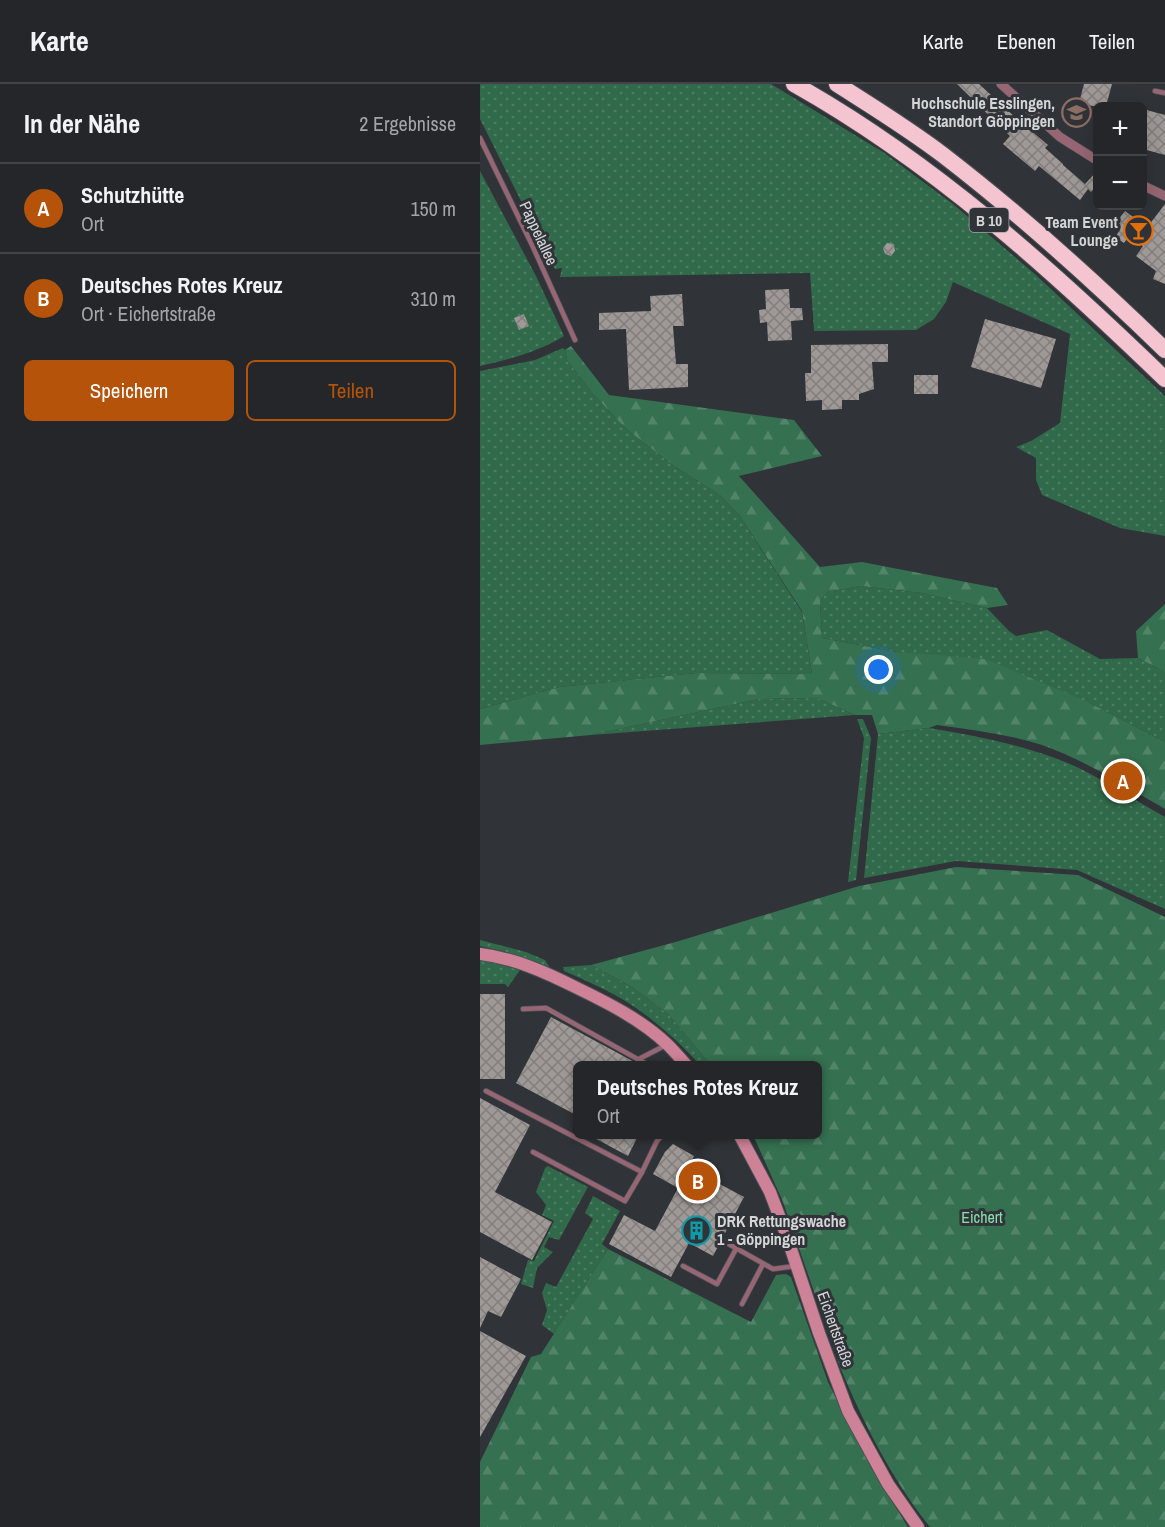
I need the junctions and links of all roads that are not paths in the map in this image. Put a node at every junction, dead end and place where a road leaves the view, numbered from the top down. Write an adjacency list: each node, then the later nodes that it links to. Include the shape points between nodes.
1 (794, 84): 12 (highway, B 10, via 930,172 1027,250)
2 (837, 84): 11 (highway, B 10, via 942,155 1022,219)
3 (1001, 84): 7 (street, via 1060,137)
4 (1155, 91): 5 (lane)
5 (1165, 93)
6 (480, 138): 10 (lane, Pappelallee)
7 (1093, 158)
8 (1147, 187): 9 (street)
9 (1165, 196)
10 (575, 340)
11 (1165, 350)
12 (1165, 380)
13 (480, 954): 15 (street, via 526,965 574,986 632,1018)
14 (523, 1009): 16 (lane, via 546,1008)
15 (667, 1044): 16 (lane); 18 (street)
16 (639, 1059): 17 (lane)
17 (643, 1061)
18 (683, 1061)
19 (486, 1091): 20 (lane)
20 (573, 1136)
21 (578, 1139): 25 (lane)
22 (659, 1139): 25 (lane)
23 (742, 1139): 30 (street, Eichertstraße, via 770,1192)
24 (533, 1152): 25 (lane, via 626,1202)
25 (642, 1172)
26 (725, 1242): 27 (lane)
27 (736, 1249): 28 (lane); 29 (lane, via 717,1284)
28 (763, 1264): 30 (lane, via 772,1269); 31 (lane)
29 (683, 1266)
30 (796, 1266): 32 (street, Eichertstraße, via 848,1411 888,1484)
31 (742, 1304)
32 (918, 1527)

